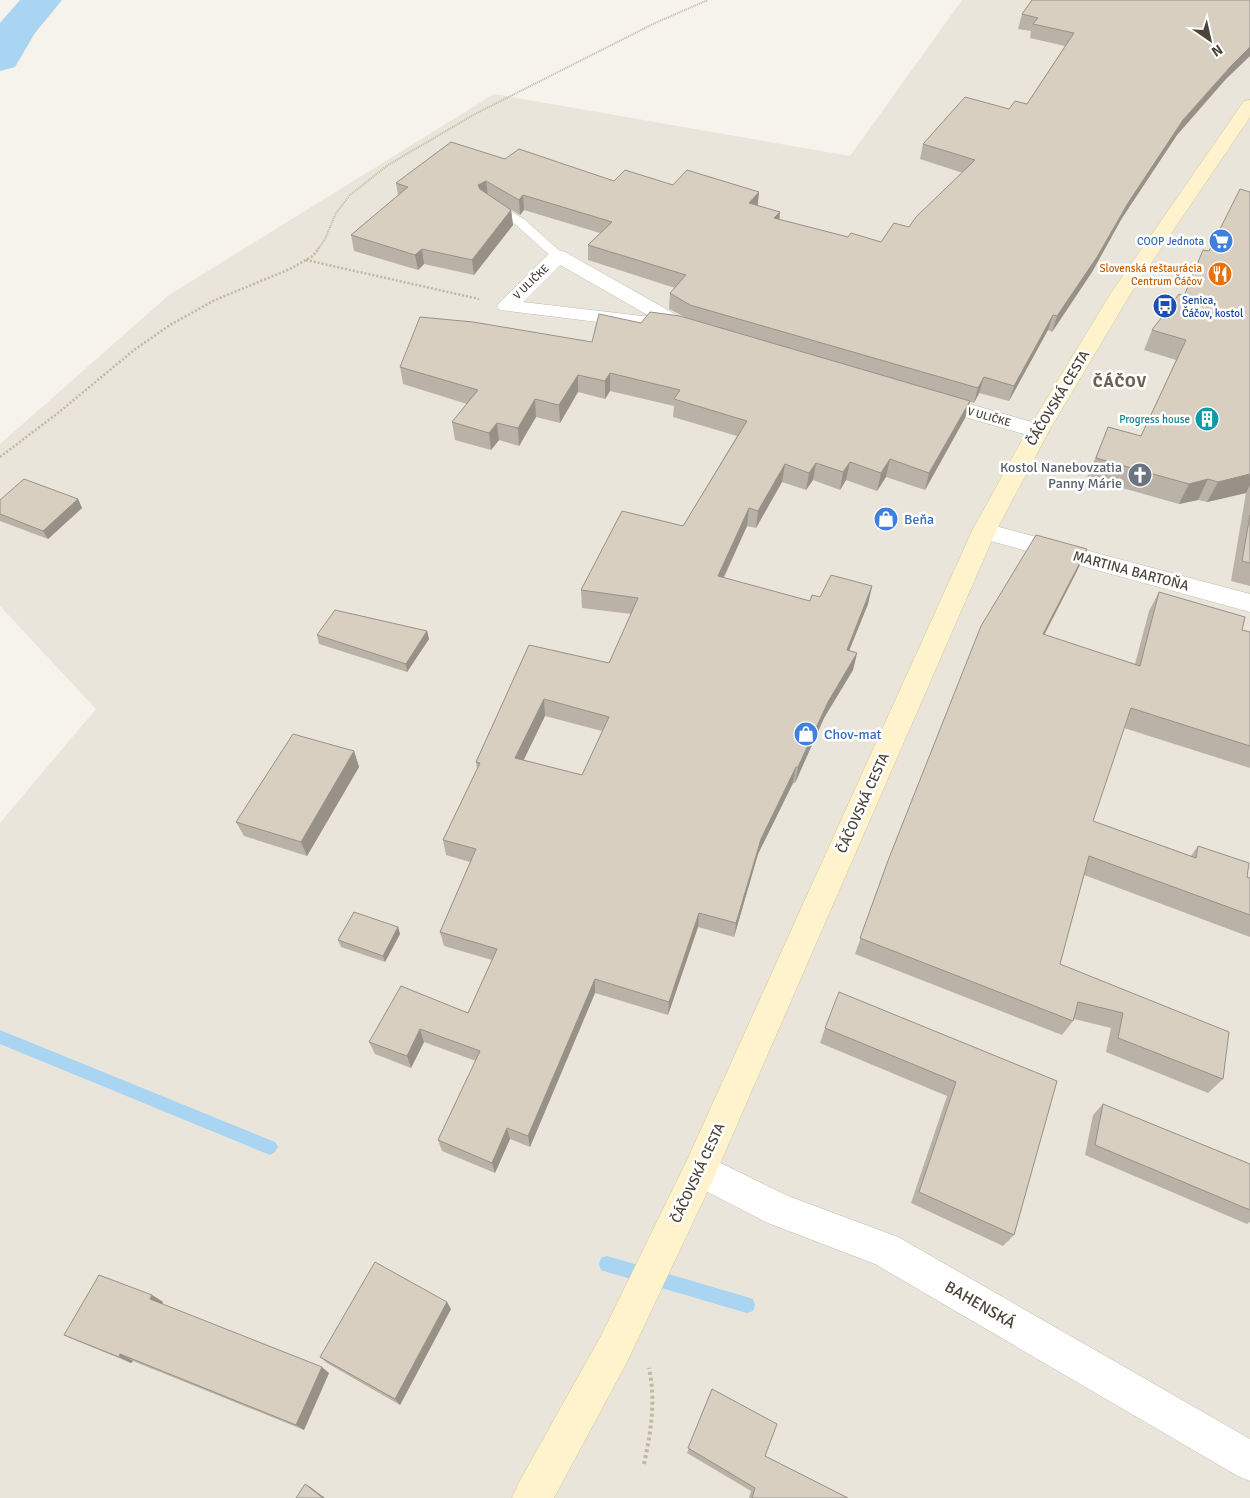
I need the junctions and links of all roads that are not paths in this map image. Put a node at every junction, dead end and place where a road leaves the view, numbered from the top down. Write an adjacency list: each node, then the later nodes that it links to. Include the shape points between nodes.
1 (1250, 105): 5 (main road, ČÁČOVSKÁ CESTA, via 1128,282)
2 (487, 201): 3 (lane, via 520,222)
3 (558, 256): 3 (street, V ULIČKE, via 691,329 506,306)
4 (910, 394): 5 (street, V ULIČKE)
5 (1038, 431): 6 (main road, ČÁČOVSKÁ CESTA)
6 (984, 531): 7 (street, MARTINA BARTOŇA); 8 (main road, ČÁČOVSKÁ CESTA)
7 (1250, 603)
8 (700, 1170): 9 (street, BAHENSKÁ, via 780,1211 885,1250); 10 (main road, ČÁČOVSKÁ CESTA, via 623,1330)
9 (1250, 1461)
10 (532, 1498)

